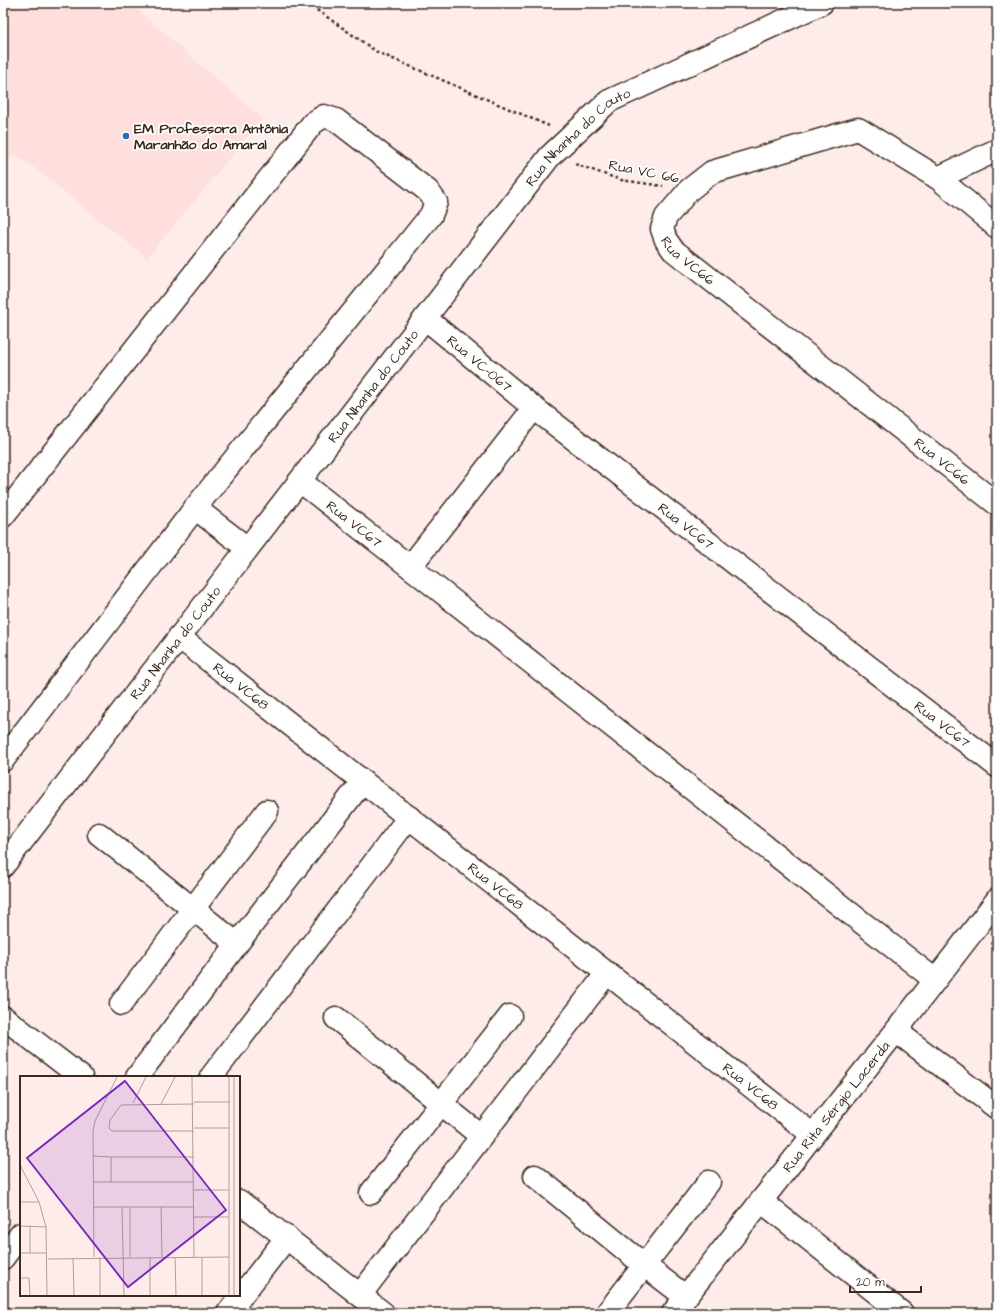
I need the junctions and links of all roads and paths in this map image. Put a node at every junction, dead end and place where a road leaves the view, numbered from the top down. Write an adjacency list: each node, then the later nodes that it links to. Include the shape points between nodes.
1 (307, 3): 3 (path, via 377,52)
2 (822, 3): 3 (street, Rua Nhanha do Couto, via 609,101)
3 (572, 136): 5 (street, Rua Nhanha do Couto)
4 (997, 150): 6 (street)
5 (550, 156): 7 (path, Rua VC 66, via 621,180); 9 (street, Rua Nhanha do Couto)
6 (938, 178): 7 (street, Rua VC66, via 858,129 712,172); 8 (street, Rua VC66)
7 (689, 190): 12 (street, Rua VC66, via 666,217 662,229 673,250)
8 (997, 227)
9 (425, 318): 10 (street, Rua VC-067); 11 (street, Rua Nhanha do Couto)
10 (534, 408): 16 (street); 19 (street, Rua VC67)
11 (300, 481): 15 (street, Rua Nhanha do Couto); 16 (street, Rua VC67)
12 (997, 504)
13 (195, 508): 14 (street, via 431,215 436,202 428,191 336,120 324,116 313,123); 15 (street); 18 (street)
14 (3, 516)
15 (248, 548): 17 (street, Rua Nhanha do Couto)
16 (410, 566): 29 (street, Rua VC67)
17 (179, 637): 20 (street, Rua VC68); 24 (street, Rua Nhanha do Couto)
18 (3, 760)
19 (997, 766)
20 (363, 781): 22 (street, Rua VC68); 27 (street)
21 (268, 811): 26 (street)
22 (409, 818): 28 (street, Rua VC68); 37 (street)
23 (99, 834): 26 (street)
24 (3, 866)
25 (997, 900): 29 (street, Rua Rita Sérgio Lacerda)
26 (193, 909): 27 (street); 30 (street)
27 (237, 944): 36 (street)
28 (607, 973): 40 (street, Rua VC68); 41 (street)
29 (934, 980): 34 (street, Rua Rita Sérgio Lacerda)
30 (121, 1004)
31 (510, 1016): 38 (street)
32 (3, 1017): 35 (street)
33 (336, 1018): 38 (street)
34 (896, 1031): 39 (street); 40 (street, Rua Rita Sérgio Lacerda)
35 (80, 1076)
36 (137, 1076)
37 (212, 1076)
38 (441, 1103): 41 (street); 44 (street)
39 (997, 1108)
40 (813, 1134): 45 (street, Rua Rita Sérgio Lacerda)
41 (481, 1136): 51 (street)
42 (535, 1176): 50 (street)
43 (709, 1182): 50 (street)
44 (371, 1193)
45 (761, 1201): 52 (street, Rua Rita Sérgio Lacerda); 56 (street)
46 (240, 1202): 48 (street)
47 (20, 1235): 49 (street)
48 (286, 1238): 51 (street); 53 (street)
49 (3, 1258)
50 (644, 1265): 52 (street); 55 (street)
51 (360, 1295): 54 (street)
52 (680, 1305)
53 (228, 1313)
54 (383, 1313)
55 (607, 1313)
56 (902, 1313)

